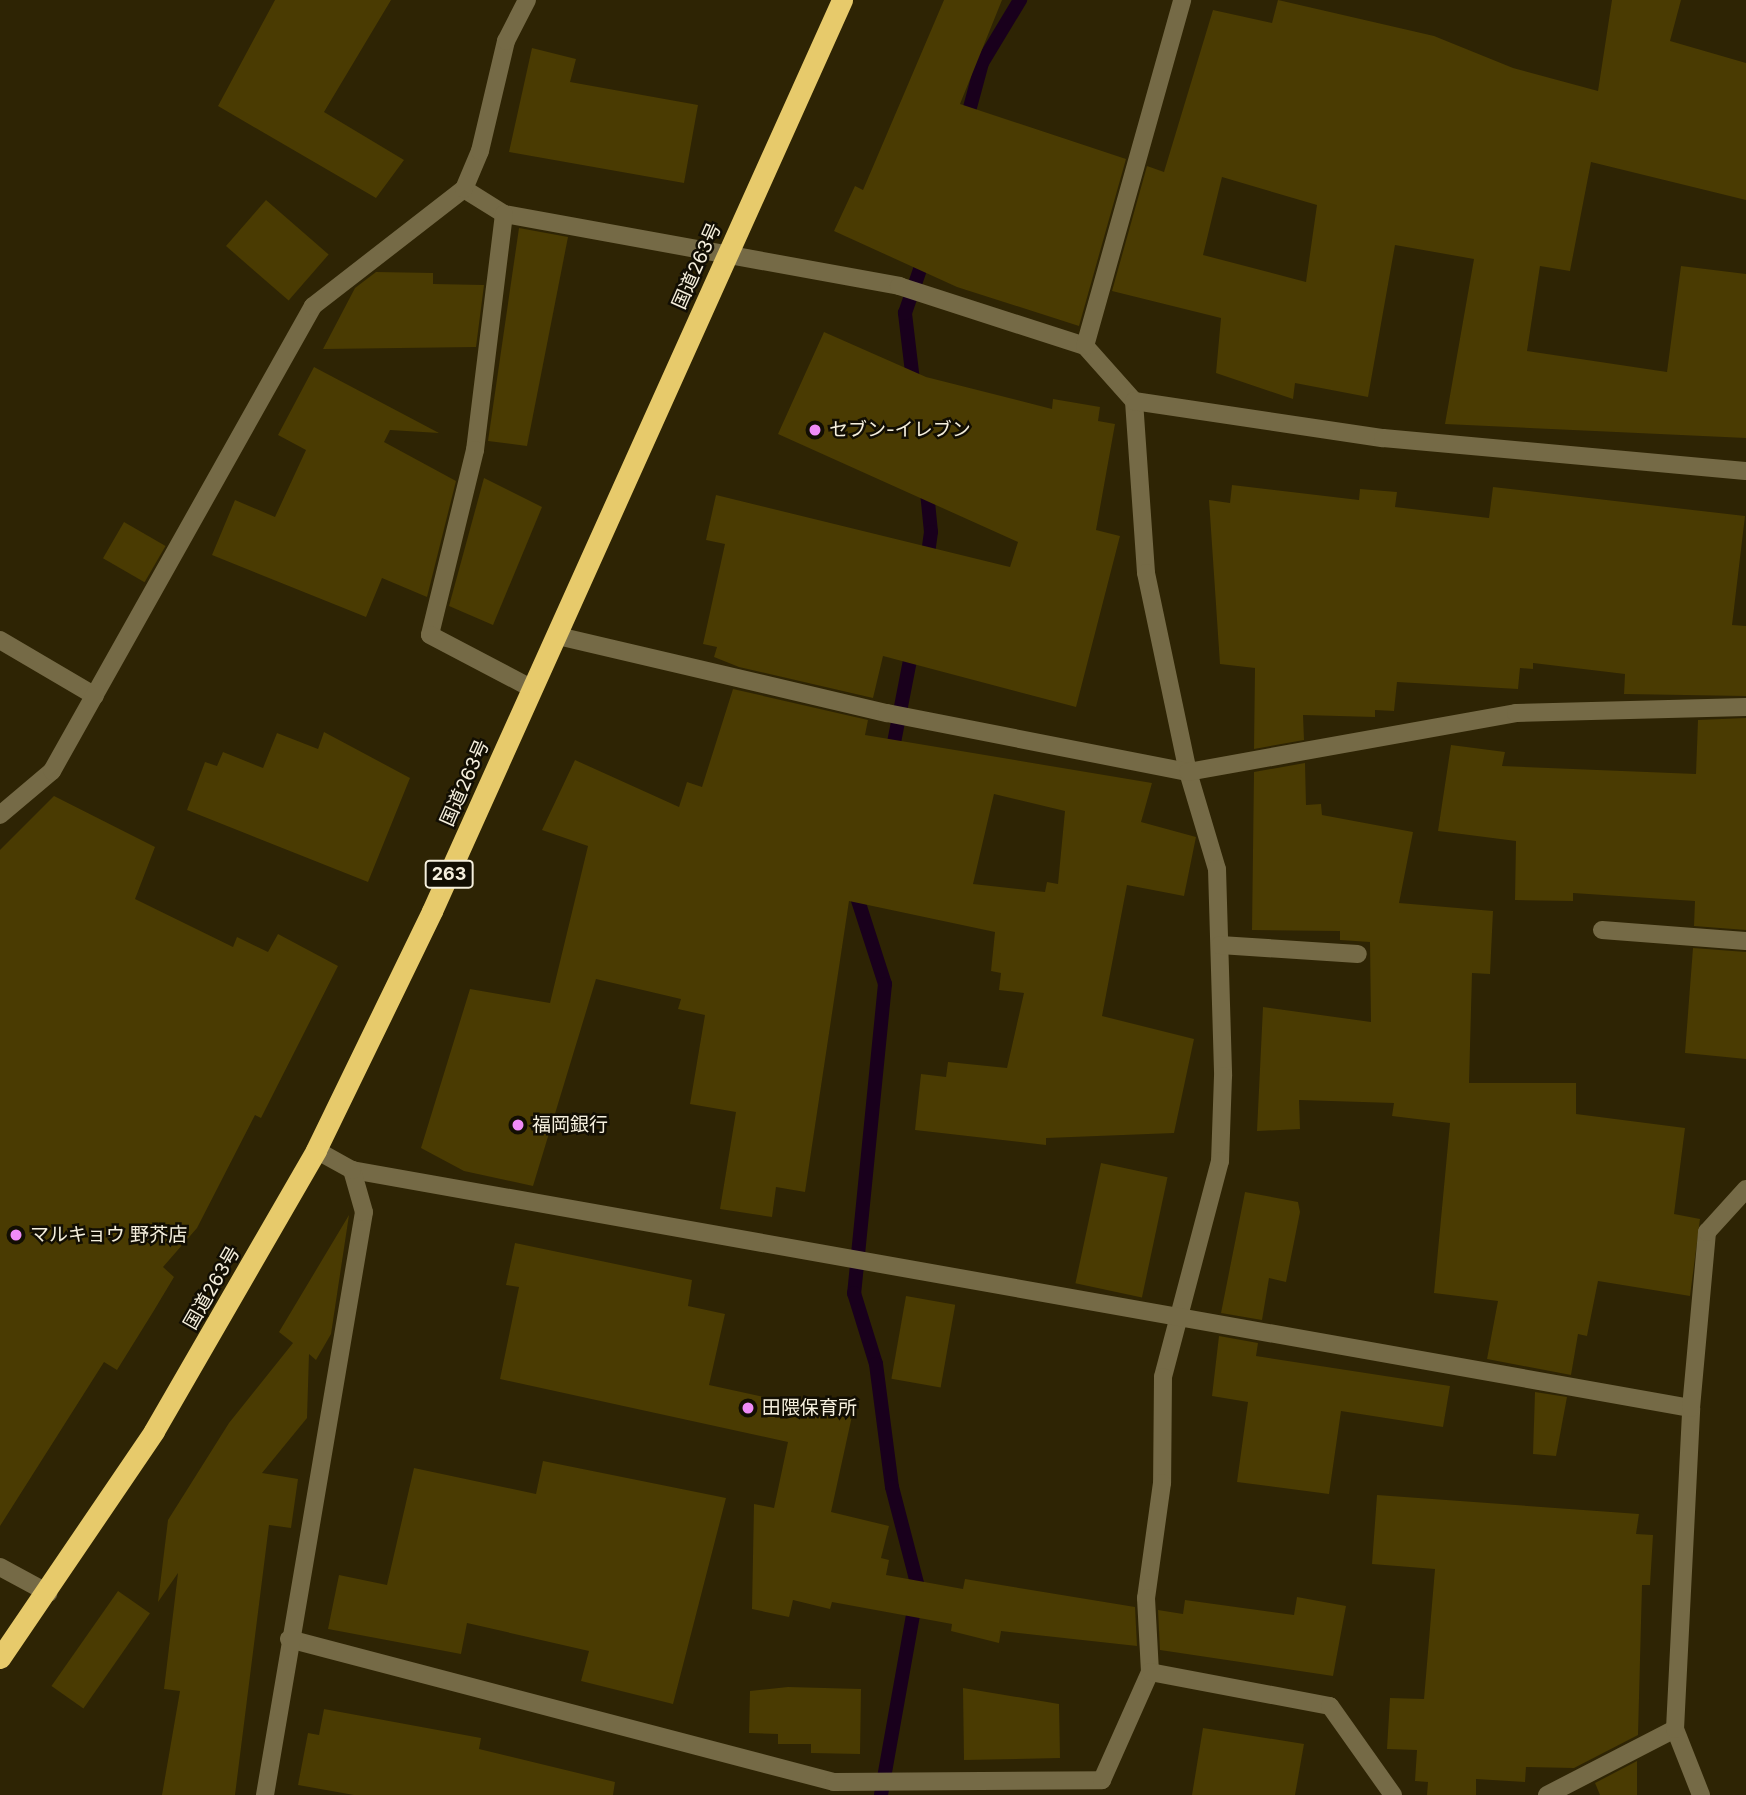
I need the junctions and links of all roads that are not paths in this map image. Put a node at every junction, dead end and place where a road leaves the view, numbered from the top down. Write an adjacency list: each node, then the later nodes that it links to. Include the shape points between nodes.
1 (527, 0): 4 (street, via 506,41 480,151)
2 (842, 0): 6 (highway, 国道263号 / 263)
3 (1182, 0): 7 (street)
4 (464, 188): 5 (street); 13 (street, via 313,306)
5 (504, 214): 6 (street); 12 (street, via 475,450 430,635)
6 (728, 253): 7 (street, via 899,286); 10 (highway, 国道263号 / 263)
7 (1085, 346): 8 (street)
8 (1134, 401): 9 (street, via 1382,438); 15 (street, via 1146,573)
9 (1746, 471)
10 (558, 636): 12 (highway, 国道263号 / 263); 15 (street, via 887,713)
11 (0, 640): 13 (street)
12 (533, 689): 21 (highway, 国道263号 / 263)
13 (95, 696): 16 (street, via 52,771)
14 (1746, 707): 15 (street, via 1516,713)
15 (1188, 772): 19 (street, via 1217,869)
16 (0, 815)
17 (1602, 930): 18 (street)
18 (1746, 941)
19 (1220, 945): 20 (street); 24 (street, via 1220,1161)
20 (1358, 954)
21 (316, 1150): 22 (street); 27 (highway, 国道263号 / 263, via 161,1419)
22 (352, 1170): 24 (street); 28 (street, via 364,1212)
23 (1746, 1189): 25 (street, via 1707,1232)
24 (1175, 1315): 25 (street); 30 (street, via 1163,1377 1162,1483 1146,1598)
25 (1691, 1408): 31 (street)
26 (0, 1567): 27 (street)
27 (48, 1593): 29 (highway, 国道263号 / 263)
28 (289, 1639): 30 (street, via 834,1782 1102,1780); 32 (street)
29 (0, 1658)
30 (1150, 1672): 33 (street, via 1329,1706)
31 (1675, 1728): 34 (street); 35 (street)
32 (265, 1795)
33 (1393, 1795)
34 (1548, 1795)
35 (1702, 1795)

